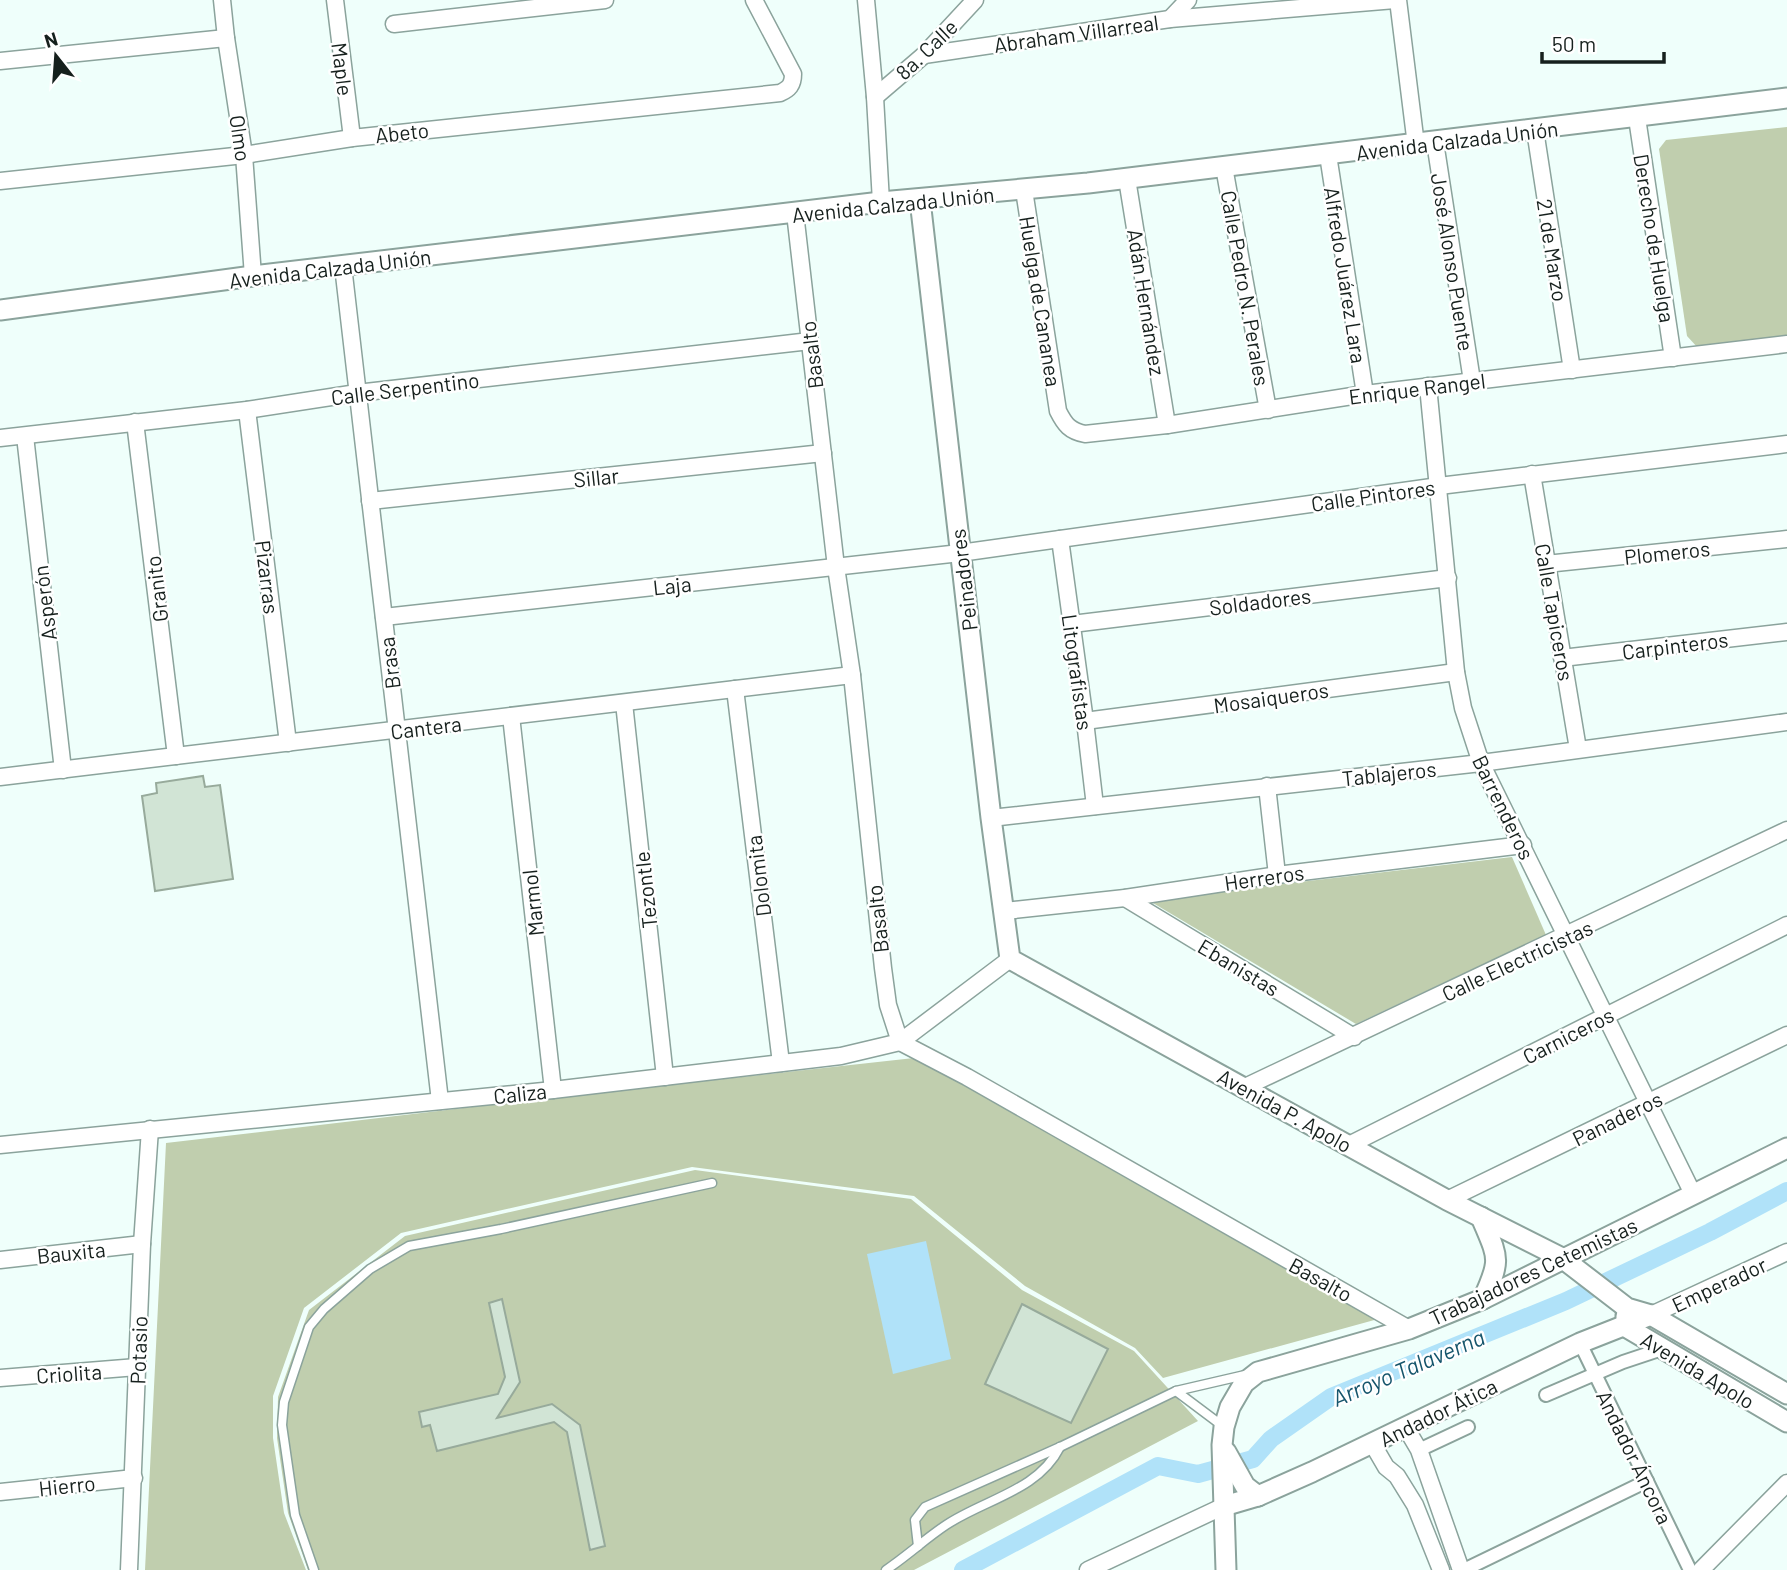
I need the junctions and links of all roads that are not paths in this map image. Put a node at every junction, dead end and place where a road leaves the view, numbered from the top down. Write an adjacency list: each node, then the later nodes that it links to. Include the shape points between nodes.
1 (222, 0): 11 (street, Olmo)
2 (335, 0): 18 (street, Maple)
3 (605, 0): 10 (street)
4 (754, 0): 18 (street, Abeto, via 793,74 793,83 779,93)
5 (866, 0): 14 (street)
6 (975, 0): 12 (street, 8a. Calle)
7 (1188, 0): 9 (street)
8 (1396, 0): 9 (street, Abraham Villarreal); 19 (street, José Alonso Puente)
9 (1170, 19): 12 (street, Abraham Villarreal)
10 (394, 24)
11 (226, 38): 13 (street); 20 (street, Olmo)
12 (924, 55): 14 (street, 8a. Calle)
13 (0, 61)
14 (875, 97): 27 (street)
15 (1787, 98): 16 (street, Avenida Calzada Unión)
16 (1637, 118): 17 (street, Avenida Calzada Unión); 34 (street, Derecho de Huelga)
17 (1535, 130): 19 (street, Avenida Calzada Unión); 35 (street, 21 de Marzo)
18 (352, 138): 20 (street, Abeto)
19 (1425, 144): 21 (street, Avenida Calzada Unión); 36 (street, José Alonso Puente)
20 (244, 155): 24 (street, Abeto); 30 (street, Olmo)
21 (1328, 155): 22 (street, Avenida Calzada Unión); 39 (street, Alfredo Juárez Lara)
22 (1224, 167): 23 (street, Avenida Calzada Unión); 41 (street, Calle Pedro N. Perales)
23 (1127, 178): 25 (street, Avenida Calzada Unión); 44 (street, Adán Hernández)
24 (0, 181)
25 (1024, 190): 26 (street, Avenida Calzada Unión); 42 (street, Huelga de Cananea)
26 (920, 200): 27 (street, Avenida Calzada Unión); 54 (street, Peinadores)
27 (881, 202): 28 (street, Avenida Calzada Unión)
28 (795, 213): 29 (street, Avenida Calzada Unión); 32 (street, Basalto)
29 (343, 266): 30 (street, Avenida Calzada Unión); 38 (street, Brasa)
30 (253, 276): 31 (street, Avenida Calzada Unión)
31 (0, 310)
32 (810, 341): 38 (street, Calle Serpentino); 48 (street, Basalto)
33 (1787, 344): 34 (street, Enrique Rangel)
34 (1673, 358): 35 (street, Enrique Rangel)
35 (1572, 370): 36 (street, Enrique Rangel)
36 (1472, 381): 37 (street, Enrique Rangel)
37 (1428, 387): 39 (street, Enrique Rangel); 50 (street, Barrenderos)
38 (357, 393): 40 (street, Calle Serpentino); 51 (street, Brasa)
39 (1365, 394): 41 (street, Enrique Rangel)
40 (247, 410): 43 (street, Calle Serpentino); 70 (street, Pizarras)
41 (1268, 410): 44 (street, Enrique Rangel)
42 (1058, 411): 44 (street, Enrique Rangel, via 1073,432 1085,434)
43 (135, 422): 45 (street, Calle Serpentino); 72 (street, Granito)
44 (1167, 425)
45 (25, 436): 46 (street, Calle Serpentino); 74 (street, Asperón)
46 (0, 438)
47 (1787, 444): 49 (street, Calle Pintores)
48 (823, 453): 51 (street, Sillar); 56 (street, Basalto)
49 (1532, 474): 50 (street, Calle Pintores); 55 (street, Calle Tapiceros)
50 (1439, 486): 52 (street, Calle Pintores); 57 (street, Barrenderos)
51 (370, 501): 58 (street, Brasa)
52 (1060, 539): 54 (street, Calle Pintores); 59 (street, Litografistas)
53 (1787, 539): 55 (street, Plomeros)
54 (960, 553): 56 (street, Laja); 78 (street, Peinadores)
55 (1546, 564): 61 (street, Calle Tapiceros)
56 (836, 567): 58 (street, Laja); 63 (street, Basalto)
57 (1448, 578): 59 (street, Soldadores); 62 (street, Barrenderos)
58 (384, 617): 69 (street, Brasa)
59 (1072, 624): 67 (street, Litografistas)
60 (1787, 632): 61 (street, Carpinteros)
61 (1562, 658): 71 (street, Calle Tapiceros)
62 (1456, 672): 67 (street, Mosaiqueros); 73 (street, Barrenderos)
63 (852, 675): 64 (street, Cantera); 90 (street, Basalto, via 883,968 888,1006)
64 (735, 689): 65 (street, Cantera); 91 (street, Dolomita)
65 (624, 702): 66 (street, Cantera); 92 (street, Tezontle)
66 (511, 716): 69 (street, Cantera); 94 (street, Marmol)
67 (1085, 722): 77 (street, Litografistas)
68 (1787, 722): 71 (street, Tablajeros)
69 (397, 730): 70 (street, Cantera); 95 (street, Brasa)
70 (288, 743): 72 (street, Cantera)
71 (1578, 750): 73 (street, Tablajeros)
72 (176, 756): 74 (street, Cantera)
73 (1481, 763): 76 (street, Tablajeros); 80 (street, Barrenderos)
74 (63, 770): 75 (street, Cantera)
75 (0, 777)
76 (1267, 786): 77 (street, Tablajeros); 81 (street)
77 (1094, 806): 78 (street, Tablajeros)
78 (991, 818): 83 (street, Peinadores)
79 (1787, 830): 85 (street, Calle Electricistas)
80 (1523, 845): 81 (street, Herreros); 85 (street, Barrenderos)
81 (1277, 875): 82 (street, Herreros)
82 (1125, 898): 83 (street, Herreros); 89 (street, Ebanistas)
83 (1005, 911): 86 (street, Peinadores)
84 (1787, 925): 87 (street, Carniceros)
85 (1567, 936): 87 (street, Barrenderos); 89 (street, Calle Electricistas)
86 (1010, 959): 90 (street, Caliza); 93 (street, Avenida P. Apolo)
87 (1606, 1016): 96 (street, Barrenderos); 99 (street, Carniceros)
88 (1787, 1035): 96 (street, Panaderos)
89 (1354, 1037): 93 (street, Calle Electricistas)
90 (900, 1042): 91 (street, Caliza, via 841,1056); 112 (street, Basalto)
91 (781, 1063): 92 (street, Caliza)
92 (665, 1077): 94 (street, Caliza)
93 (1245, 1087): 99 (street, Avenida P. Apolo)
94 (553, 1090): 95 (street, Caliza)
95 (440, 1101): 97 (street, Caliza)
96 (1649, 1103): 102 (street, Barrenderos); 103 (street, Panaderos)
97 (150, 1129): 98 (street, Caliza); 105 (street, Potasio)
98 (0, 1145)
99 (1349, 1145): 103 (street, Avenida P. Apolo)
100 (1787, 1148): 102 (street, Trabajadores Cetemistas)
101 (712, 1183): 138 (lane, via 408,1246 370,1269 324,1309 309,1327 284,1402 282,1425 295,1515)
102 (1693, 1194): 107 (street, Trabajadores Cetemistas)
103 (1447, 1200): 104 (street, Avenida P. Apolo)
104 (1482, 1217): 107 (street, Avenida P. Apolo); 109 (street, via 1496,1253 1496,1271)
105 (142, 1244): 108 (street, Bauxita); 115 (street, Potasio)
106 (1787, 1252): 111 (street, Emperador)
107 (1562, 1258): 109 (street, Trabajadores Cetemistas); 110 (street, Avenida Apolo)
108 (0, 1260)
109 (1483, 1299): 112 (street, Trabajadores Cetemistas)
110 (1624, 1312): 111 (street, Andador Ática); 113 (street, Andador Ática); 114 (street, Avenida Apolo)
111 (1651, 1315): 119 (street, Avenida Apolo)
112 (1409, 1329): 116 (street, Trabajadores Cetemistas)
113 (1580, 1343): 117 (street, Andador Áncora); 125 (street, Andador Ática)
114 (1662, 1349): 117 (street); 122 (street, Avenida Apolo)
115 (137, 1367): 118 (street, Criolita); 130 (street, Potasio)
116 (1258, 1371): 120 (lane); 126 (street, via 1237,1393)
117 (1595, 1374): 121 (street); 131 (street, Andador Áncora)
118 (0, 1378)
119 (1784, 1389): 122 (street)
120 (1176, 1391): 126 (lane); 128 (lane)
121 (1546, 1395)
122 (1753, 1403): 123 (street, Avenida Apolo)
123 (1787, 1422)
124 (1468, 1427): 129 (street)
125 (1406, 1428): 127 (street, Andador Ática); 129 (street)
126 (1223, 1434): 133 (street); 135 (street)
127 (1372, 1443): 133 (street, Andador Ática); 142 (street, via 1415,1505)
128 (1060, 1447): 136 (lane, via 1041,1473 948,1524); 136 (lane, via 925,1507 915,1520)
129 (1419, 1450): 143 (street)
130 (134, 1478): 134 (street, Hierro); 137 (street, Potasio)
131 (1647, 1481): 143 (street); 144 (street, Andador Áncora)
132 (1787, 1483): 145 (street)
133 (1252, 1491): 135 (street, Andador Ática)
134 (0, 1492)
135 (1224, 1500): 140 (street); 141 (street)
136 (918, 1546): 139 (lane)
137 (129, 1570)
138 (314, 1570)
139 (886, 1570)
140 (1088, 1570)
141 (1226, 1570)
142 (1441, 1570)
143 (1462, 1570)
144 (1690, 1570)
145 (1701, 1570)

